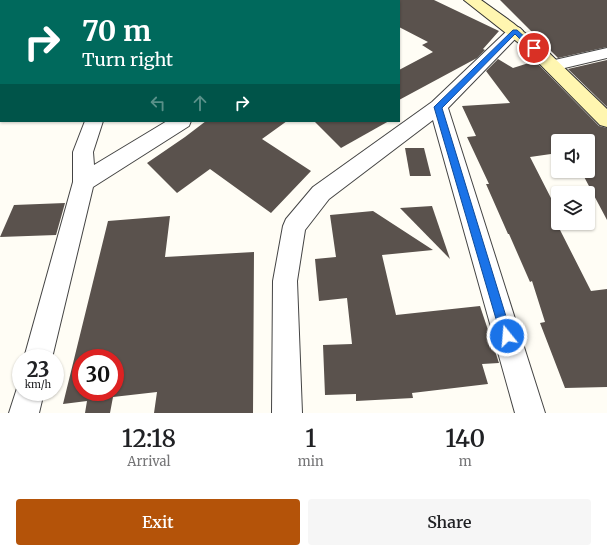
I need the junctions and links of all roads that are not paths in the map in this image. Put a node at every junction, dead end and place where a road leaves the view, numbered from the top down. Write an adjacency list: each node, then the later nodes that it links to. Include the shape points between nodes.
1 (471, 0): 2 (main road)
2 (515, 31): 4 (main road); 5 (street)
3 (607, 53): 4 (street)
4 (552, 66): 6 (main road)
5 (438, 107): 13 (street, via 321,194 294,226 285,282); 14 (street)
6 (607, 120)
7 (94, 122): 9 (street, via 83,152)
8 (180, 122): 9 (street)
9 (84, 182): 10 (street)
10 (40, 349)
11 (27, 401): 12 (street)
12 (24, 413)
13 (287, 413)
14 (530, 413)

